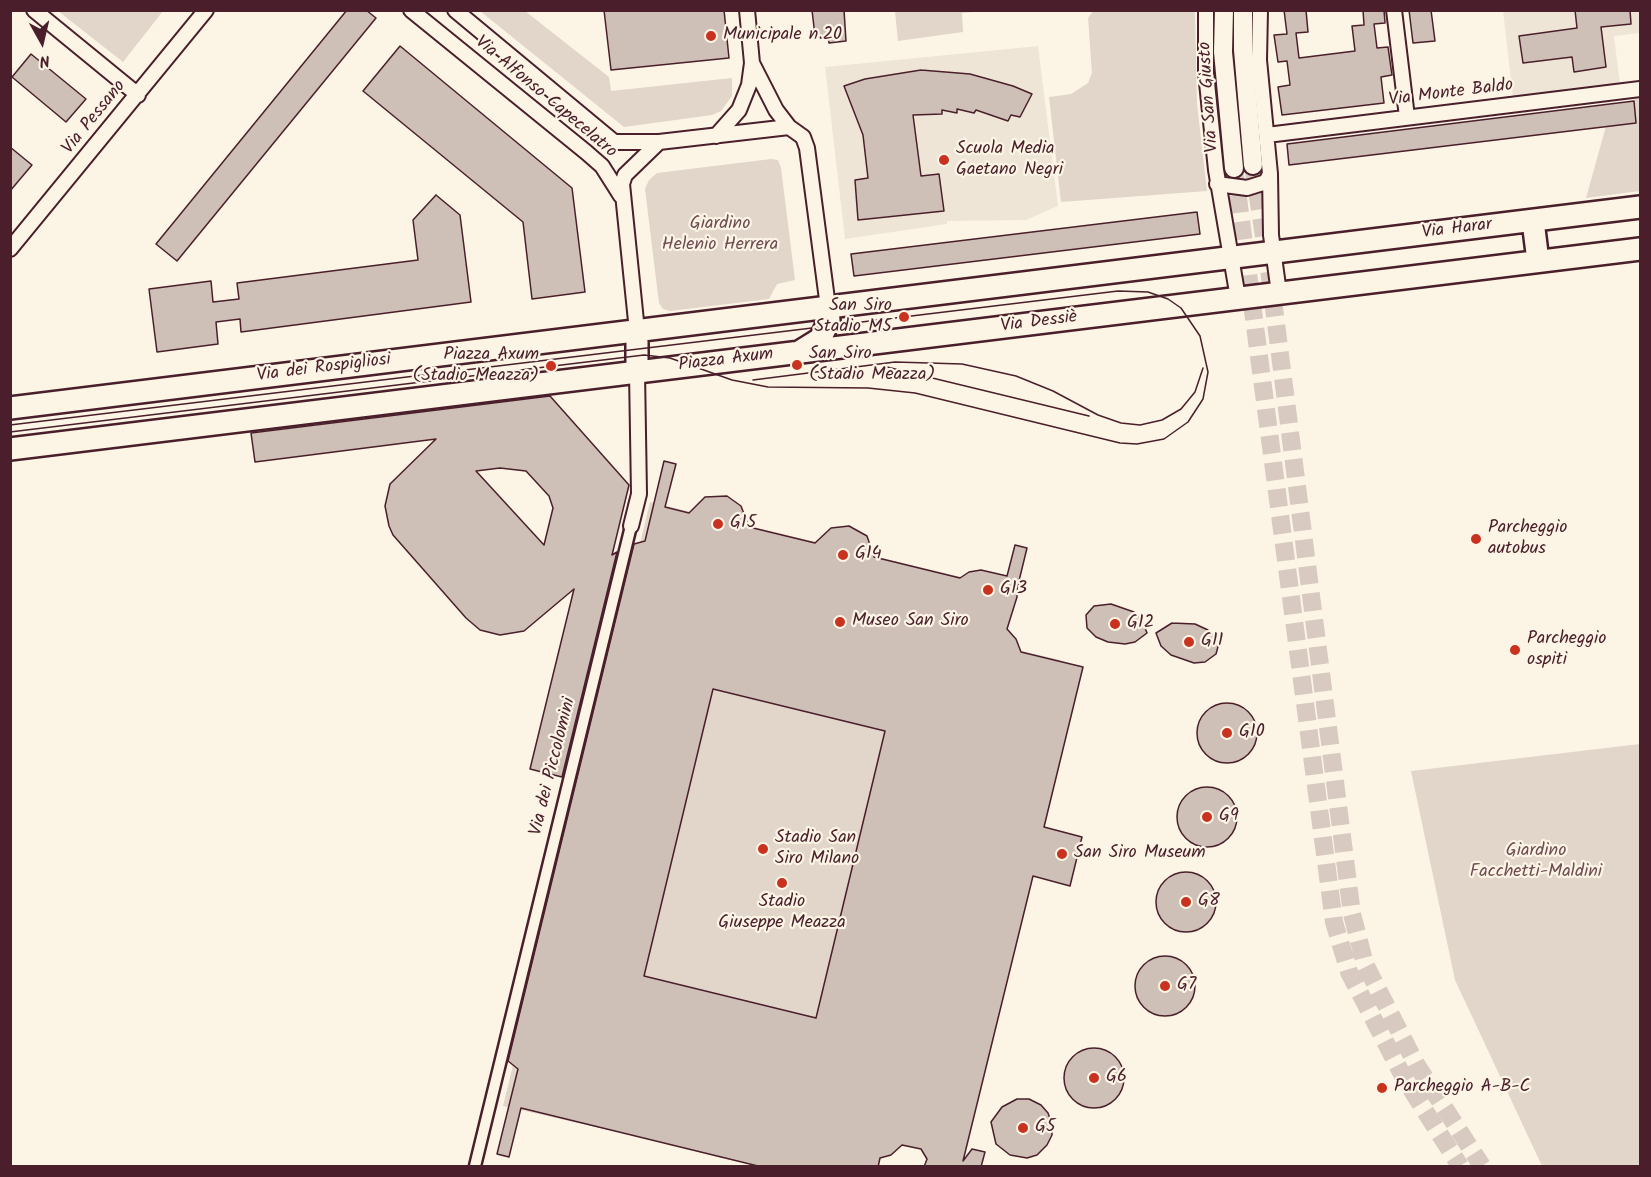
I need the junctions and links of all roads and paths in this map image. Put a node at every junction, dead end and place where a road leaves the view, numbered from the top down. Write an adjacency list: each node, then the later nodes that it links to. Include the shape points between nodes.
1 (34, 10): 13 (street)
2 (206, 10): 13 (street, Via Pessano)
3 (411, 10): 23 (street, Via Alfonso Capecelatro, via 586,152 612,178)
4 (455, 10): 18 (street, Via Alfonso Capecelatro, via 614,142)
5 (747, 10): 11 (street)
6 (1206, 10): 22 (street, Via San Giusto, via 1206,73)
7 (1224, 10): 20 (main road, Via San Giusto, via 1223,52)
8 (1243, 10): 19 (main road, Via San Giusto)
9 (1260, 10): 16 (street, via 1259,60)
10 (1394, 10): 14 (street)
11 (752, 63): 15 (street, Piazza Axum, via 767,95); 17 (street, via 739,110)
12 (1641, 89): 14 (street, Via Monte Baldo)
13 (138, 95): 26 (street, Via Pessano)
14 (1407, 117): 16 (street, Via Monte Baldo)
15 (789, 127): 17 (street); 33 (street, Piazza Axum, via 803,138 807,148)
16 (1267, 135): 21 (street)
17 (716, 136): 18 (street)
18 (658, 142): 23 (street, via 625,175)
19 (1253, 165)
20 (1234, 168)
21 (1270, 174): 22 (street, via 1266,182 1247,188); 28 (street)
22 (1217, 184): 29 (street, Via San Giusto)
23 (621, 196): 34 (street)
24 (1641, 207): 25 (main road, Via Harar)
25 (1533, 221): 28 (main road, Via Harar); 30 (main road)
26 (10, 249)
27 (1641, 249): 30 (main road)
28 (1274, 252): 29 (main road); 31 (street)
29 (1232, 258): 32 (street, Via San Giusto); 33 (main road)
30 (1538, 261): 31 (main road)
31 (1279, 293): 32 (main road, Via Dessiè)
32 (1238, 298): 35 (main road, Via Dessiè)
33 (828, 307): 34 (main road); 35 (main road, Piazza Axum, via 829,321 820,339)
34 (637, 331): 36 (main road); 37 (main road, Via dei Rospigliosi)
35 (799, 352): 36 (main road, Piazza Axum)
36 (636, 372): 38 (main road); 39 (street, Via dei Piccolomini, via 639,494)
37 (10, 408)
38 (10, 449)
39 (631, 526): 40 (street, Via dei Piccolomini)
40 (475, 1167)

